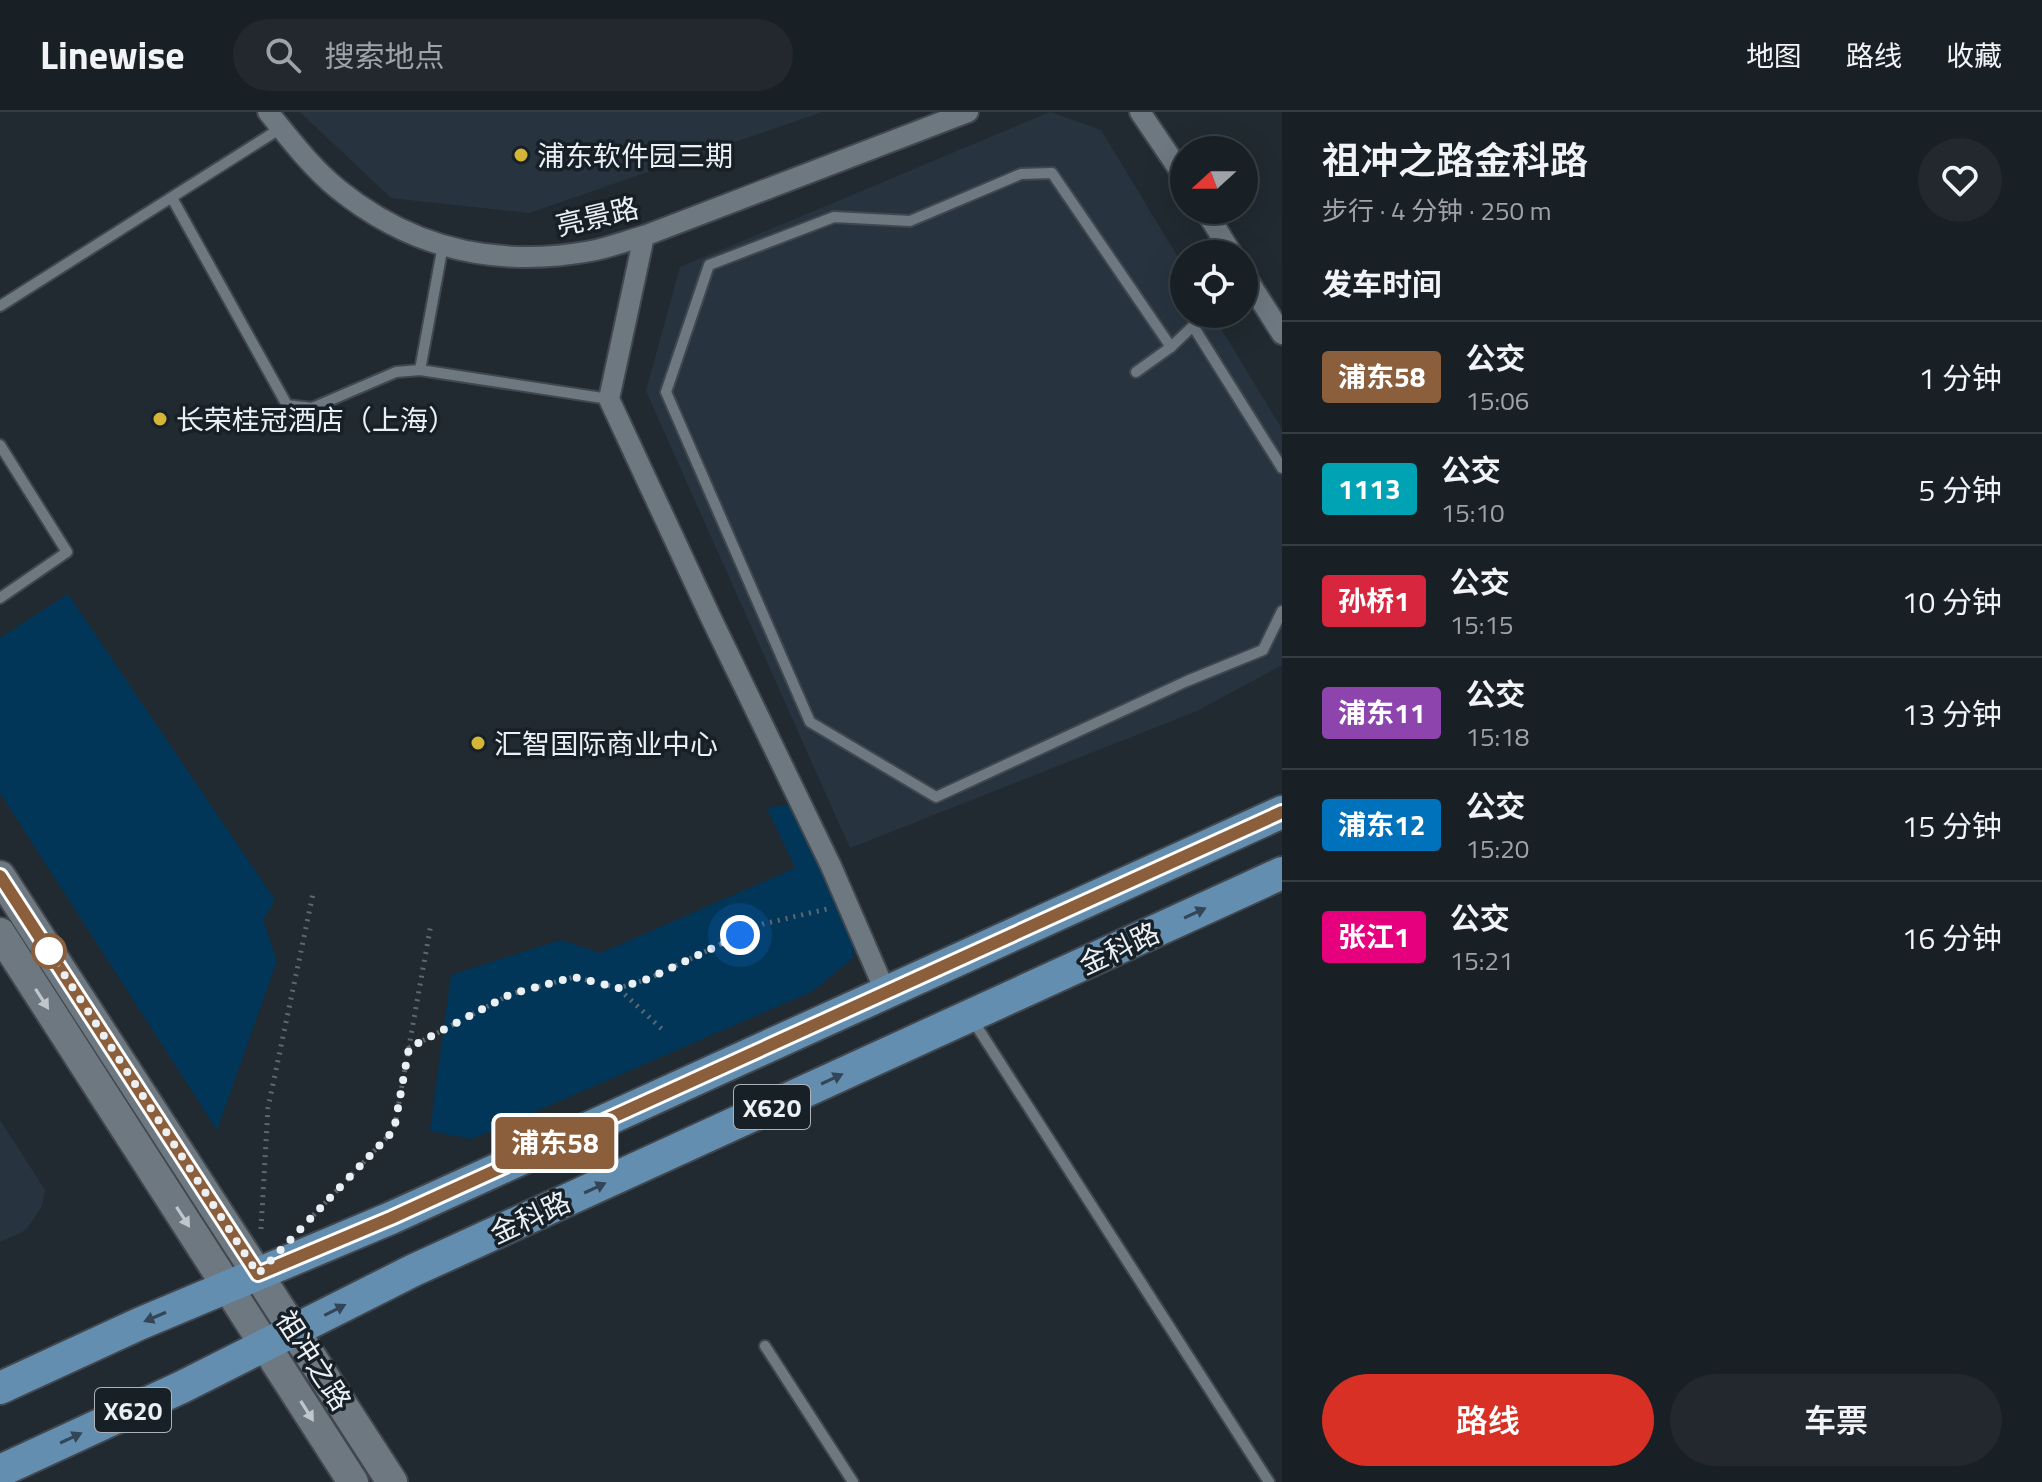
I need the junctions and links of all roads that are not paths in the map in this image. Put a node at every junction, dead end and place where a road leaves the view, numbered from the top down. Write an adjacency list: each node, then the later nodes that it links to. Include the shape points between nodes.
1 (968, 112): 6 (street, 亮景路)
2 (1140, 112): 4 (street)
3 (275, 120): 5 (lane); 7 (street, 亮景路, via 336,188 375,216)
4 (1170, 156)
5 (172, 198): 9 (lane); 14 (lane, via 287,405 312,408 396,372)
6 (644, 236): 7 (street, 亮景路, via 554,256 515,257); 16 (street)
7 (443, 245): 14 (lane)
8 (1258, 301): 12 (street)
9 (0, 306)
10 (1191, 328): 13 (lane)
11 (1194, 328): 18 (lane)
12 (1282, 334)
13 (1171, 347): 15 (lane); 20 (lane, via 1052,173 1021,174 910,221 834,217 709,265 666,392 810,722 936,797 1263,650)
14 (420, 370): 16 (lane)
15 (1136, 372)
16 (609, 399): 25 (street)
17 (0, 445): 19 (lane, via 67,552)
18 (1282, 468)
19 (0, 598)
20 (1282, 611)
21 (1282, 812): 25 (main road, 金科路 / X620)
22 (1282, 873): 26 (main road, 金科路 / X620, one-way to 22)
23 (0, 876): 27 (main road, 祖冲之路)
24 (0, 933): 28 (main road, 祖冲之路, one-way to 28)
25 (886, 993): 27 (main road, 金科路 / X620)
26 (970, 1016): 29 (main road, 金科路 / X620, one-way to 26, via 414,1270); 37 (lane)
27 (258, 1274): 28 (main road, 金科路); 29 (main road, 祖冲之路)
28 (227, 1287): 30 (main road, 祖冲之路); 32 (main road, 金科路 / X620, one-way to 32)
29 (295, 1331): 30 (main road, 金科路 / X620); 35 (main road, 祖冲之路)
30 (265, 1345): 33 (main road, 金科路 / X620, one-way to 30); 34 (main road, 祖冲之路, one-way to 34)
31 (765, 1346): 36 (lane)
32 (0, 1388)
33 (0, 1471)
34 (353, 1482)
35 (392, 1482)
36 (853, 1482)
37 (1269, 1482)

